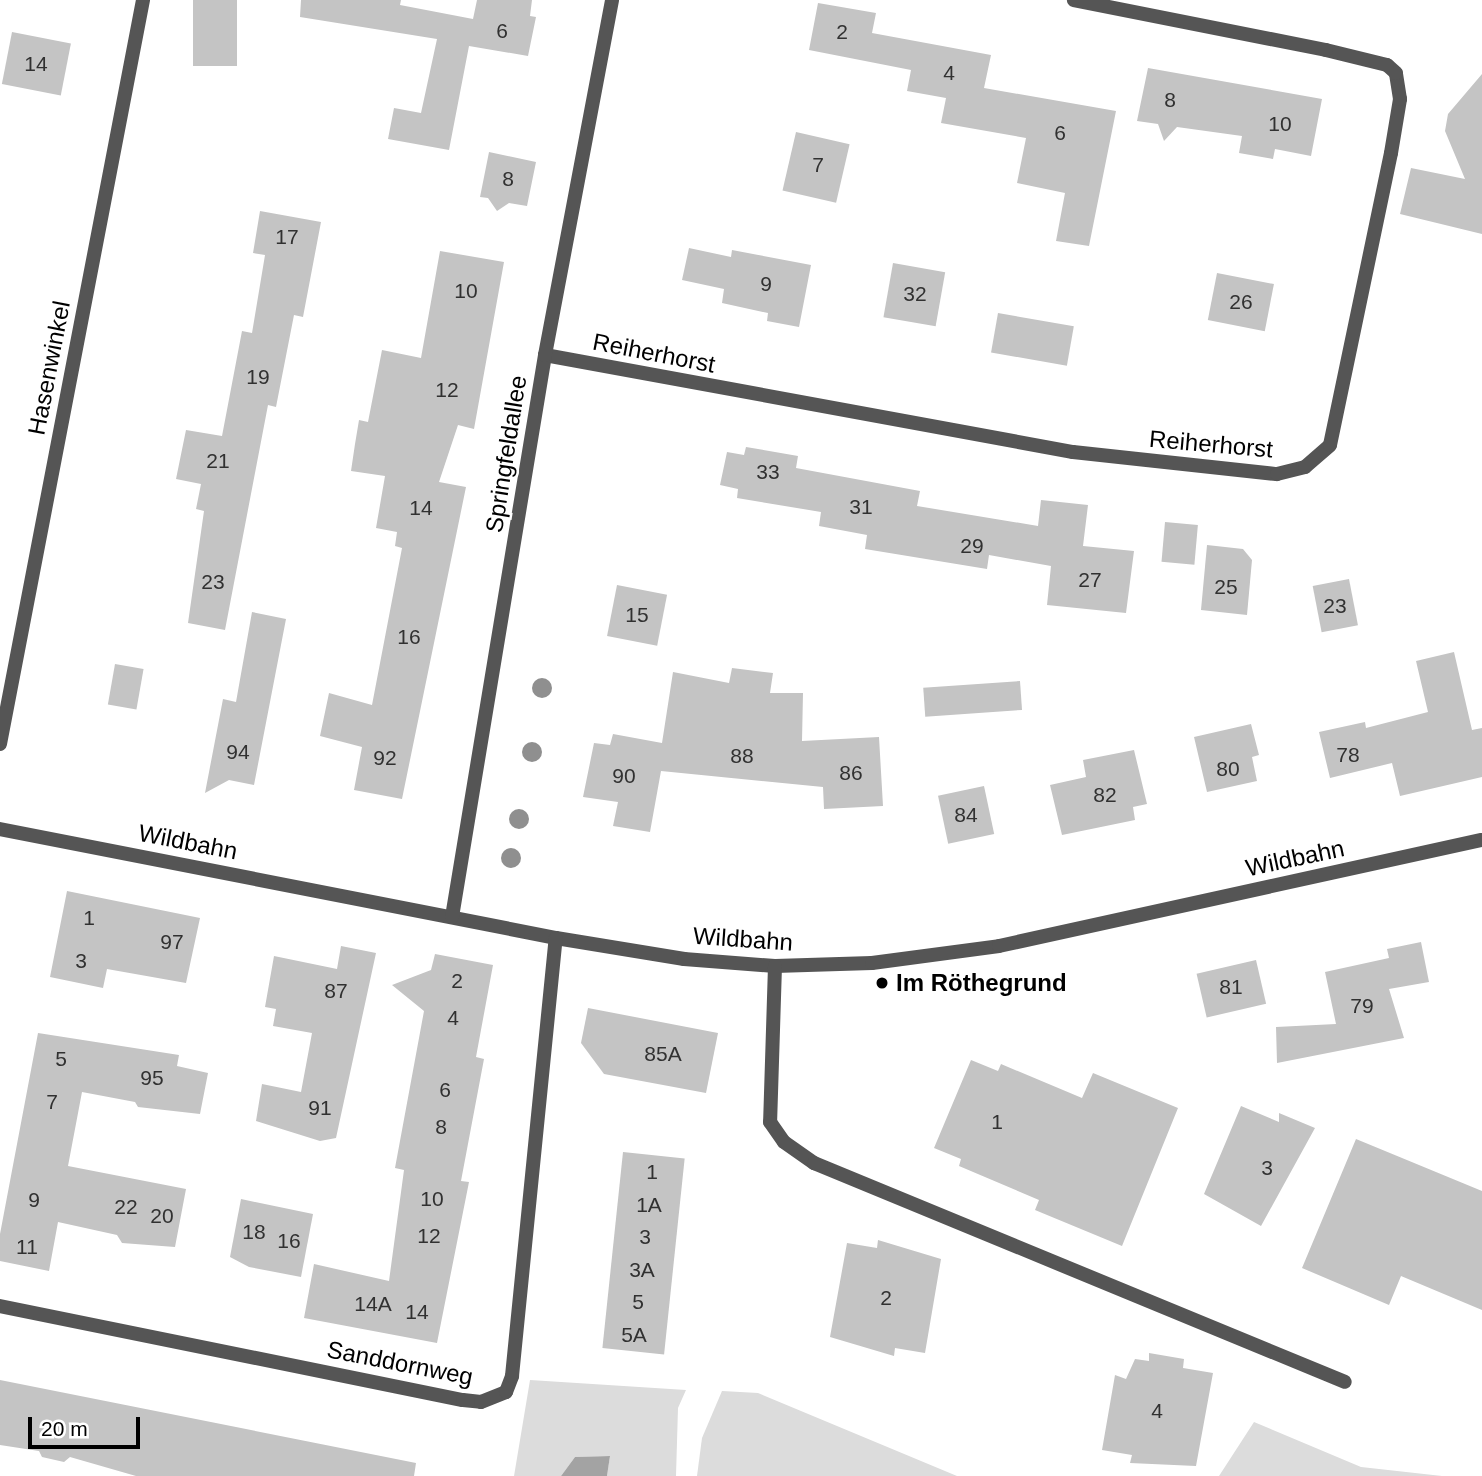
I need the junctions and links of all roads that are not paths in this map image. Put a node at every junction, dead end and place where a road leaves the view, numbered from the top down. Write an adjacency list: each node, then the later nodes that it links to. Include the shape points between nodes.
1 (143, 0): 5 (street, Hasenwinkel)
2 (612, 0): 4 (street, Springfeldallee)
3 (1074, 0): 4 (street, Reiherhorst, via 1326,50 1387,65 1396,73 1400,99 1391,153 1330,445 1306,467 1278,474 1073,452)
4 (545, 355): 8 (street, Springfeldallee)
5 (0, 744)
6 (0, 829): 8 (street, Wildbahn)
7 (1482, 840): 10 (street, Wildbahn, via 999,946 872,963)
8 (452, 917): 9 (street, Wildbahn)
9 (556, 938): 10 (street, Wildbahn, via 684,959); 11 (street, Sanddornweg, via 512,1376 506,1392 481,1402 463,1400)
10 (775, 966): 12 (street, via 770,1122 784,1142 814,1163)
11 (0, 1306)
12 (1345, 1382)

